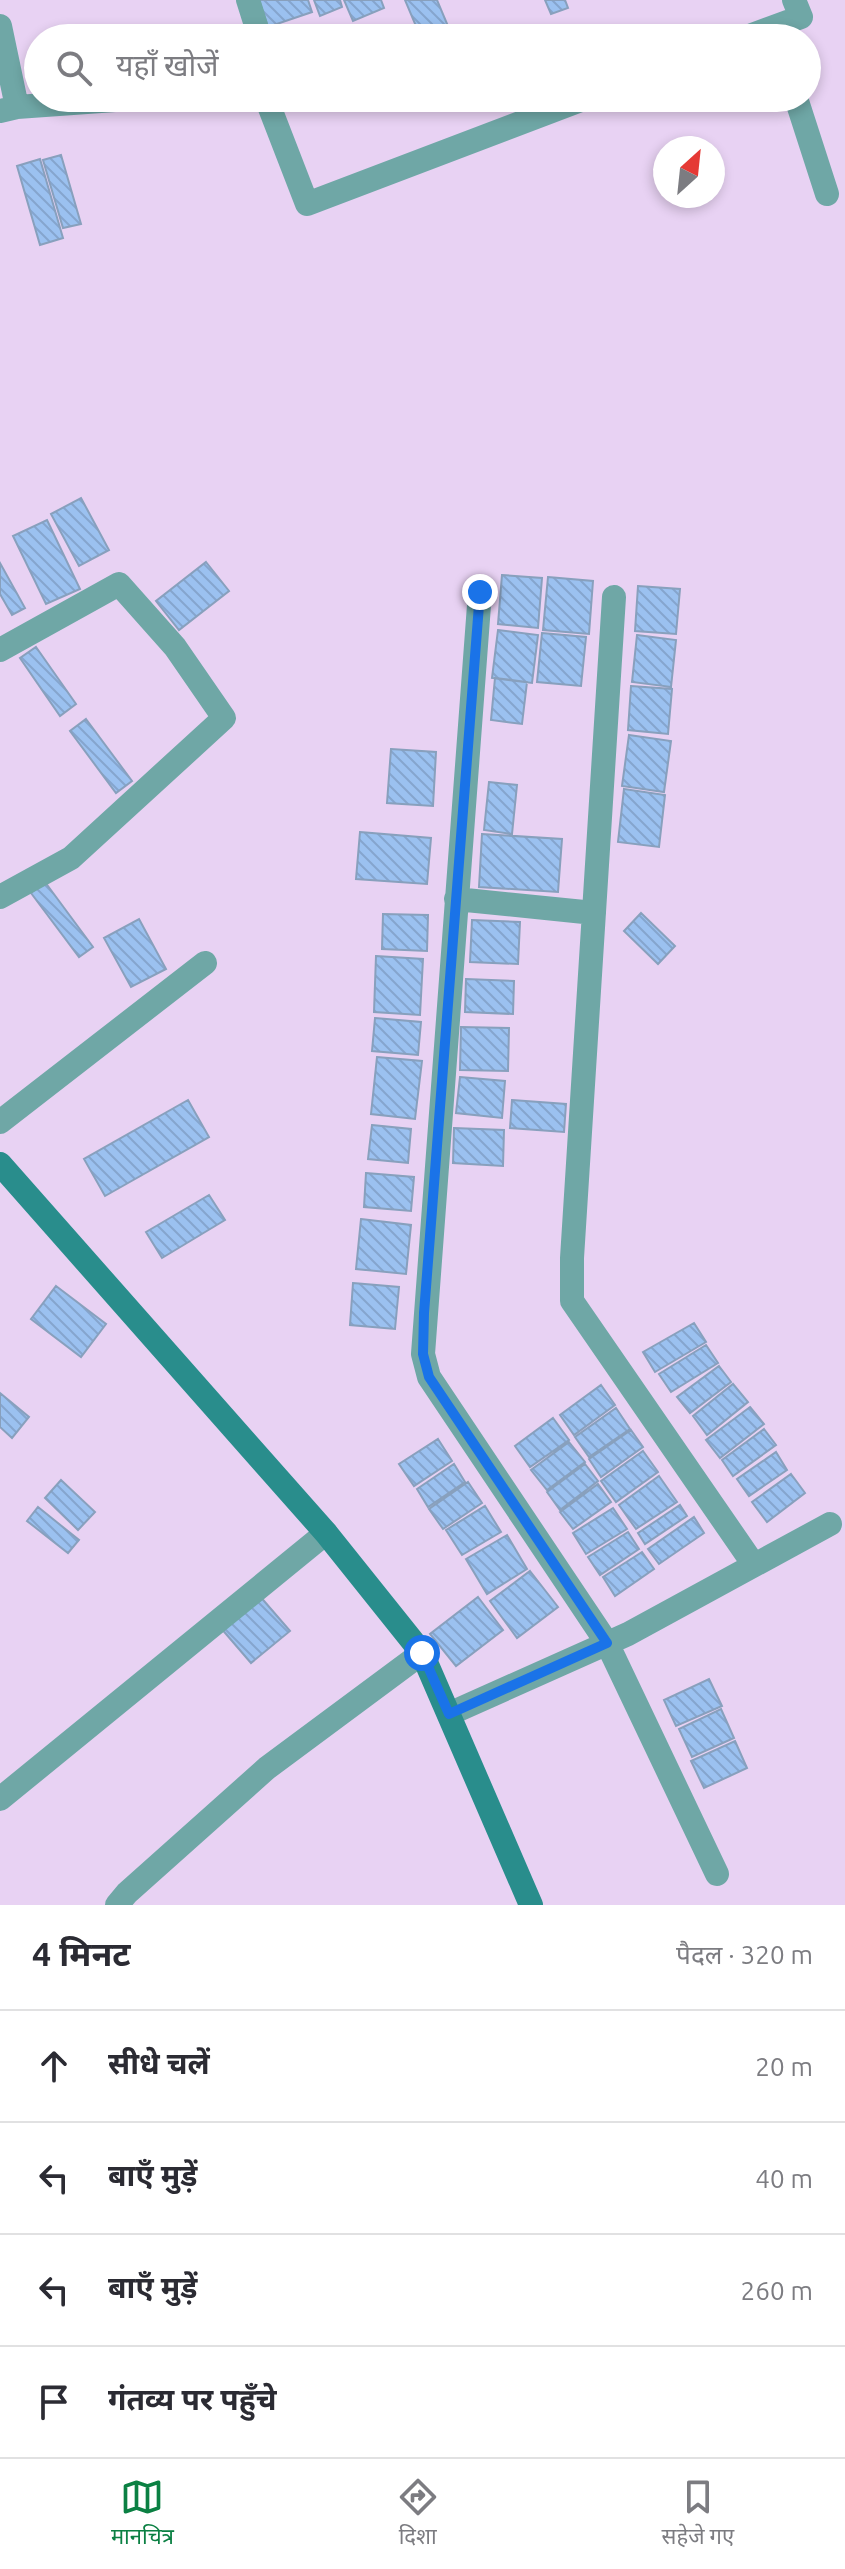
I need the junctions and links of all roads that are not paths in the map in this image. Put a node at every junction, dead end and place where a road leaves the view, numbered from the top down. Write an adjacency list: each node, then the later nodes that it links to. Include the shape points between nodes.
1 (248, 0): 3 (street)
2 (794, 0): 4 (street, via 801,17)
3 (256, 24)
4 (789, 24)
5 (0, 26): 6 (street)
6 (8, 109)
7 (271, 112): 8 (street, via 307,204)
8 (549, 112)
9 (801, 112): 10 (street)
10 (827, 194)
11 (480, 592): 15 (street)
12 (614, 597): 16 (street)
13 (0, 650): 14 (street, via 119,584 175,647 224,718 71,858)
14 (0, 897)
15 (456, 899): 16 (street); 23 (street, via 423,1354 429,1377 454,1417)
16 (594, 913): 22 (street, via 572,1301)
17 (205, 963): 18 (street)
18 (0, 1122)
19 (0, 1164): 21 (main road)
20 (830, 1524): 22 (street)
21 (326, 1533): 24 (main road); 26 (street)
22 (754, 1565): 23 (street)
23 (607, 1643): 25 (street); 27 (street)
24 (422, 1653): 25 (main road); 28 (street, via 267,1768)
25 (449, 1714): 29 (main road)
26 (0, 1799)
27 (717, 1874)
28 (117, 1905)
29 (531, 1905)

